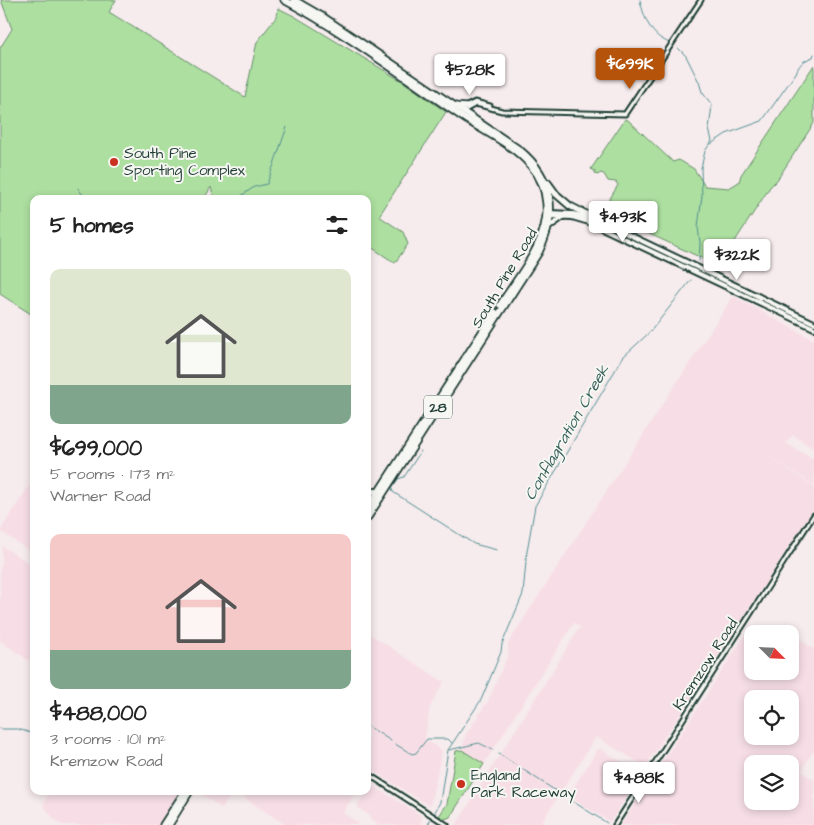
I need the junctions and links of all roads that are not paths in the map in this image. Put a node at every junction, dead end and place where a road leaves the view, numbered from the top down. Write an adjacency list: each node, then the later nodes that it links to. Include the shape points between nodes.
1 (284, 0): 4 (highway, South Pine Road / 28)
2 (294, 0): 4 (highway)
3 (701, 0): 4 (street, via 625,114 510,111 477,102)
4 (463, 112): 5 (highway, South Pine Road / 28, via 520,150); 6 (highway, South Pine Road / 28, via 529,164 542,187)
5 (542, 176): 6 (highway, South Pine Road / 28, via 549,196); 8 (highway, via 565,202)
6 (549, 214): 7 (main road); 8 (main road, via 584,216); 9 (highway, South Pine Road / 28); 13 (highway, South Pine Road / 28, via 534,251)
7 (566, 216): 9 (main road); 11 (main road, via 589,222)
8 (602, 222): 10 (main road)
9 (549, 227): 15 (highway, South Pine Road / 28, via 539,252)
10 (814, 323)
11 (814, 328)
12 (371, 491): 13 (highway)
13 (378, 492): 14 (highway, South Pine Road / 28)
14 (371, 503)
15 (371, 512)
16 (814, 515): 23 (street, Kremzow Road)
17 (371, 776): 22 (street)
18 (182, 795): 20 (highway)
19 (188, 795): 21 (highway)
20 (163, 825)
21 (169, 825)
22 (448, 825)
23 (616, 825)

